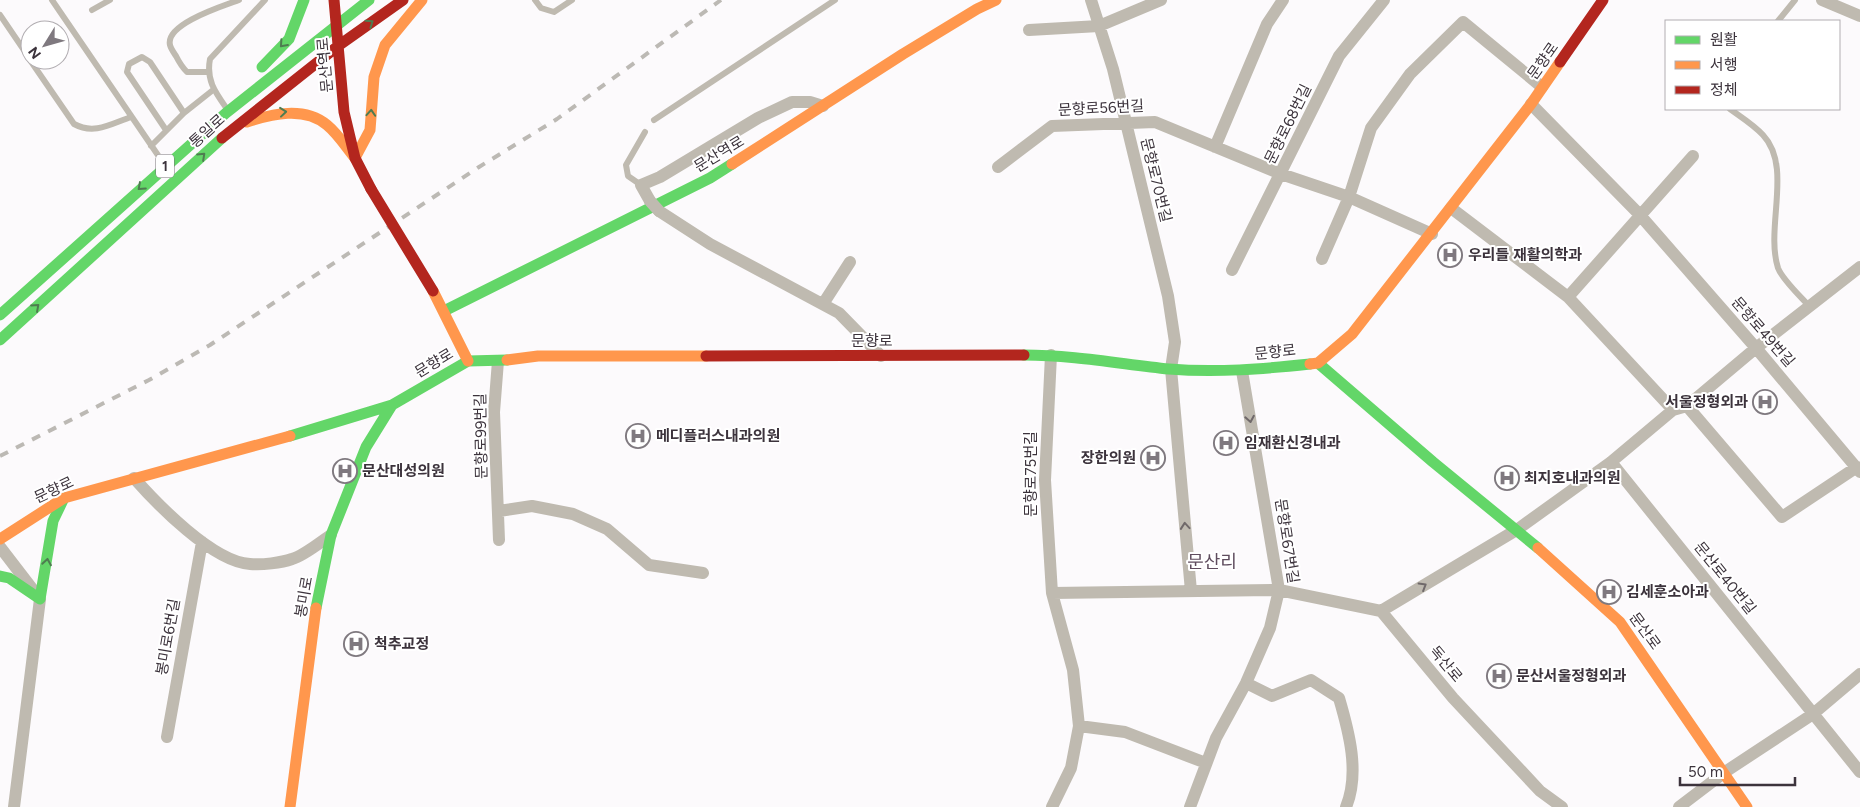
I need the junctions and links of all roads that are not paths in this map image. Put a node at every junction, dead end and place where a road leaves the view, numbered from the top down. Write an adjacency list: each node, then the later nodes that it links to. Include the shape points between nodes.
1 (52, 0): 40 (lane)
2 (110, 0): 21 (lane)
3 (239, 0): 31 (lane, via 182,25 171,35 170,45 182,68 187,72)
4 (265, 0): 31 (lane, via 210,59)
5 (304, 0): 34 (main road, one-way to 34, via 289,38 250,80)
6 (334, 0): 25 (main road, 문산역로)
7 (369, 0): 25 (main road, 통일로 / 1)
8 (403, 0): 29 (main road, 통일로 / 1, one-way to 8)
9 (422, 0): 49 (main road, one-way to 9, via 370,130 374,78 383,50 392,34)
10 (535, 0): 11 (lane, via 542,8 554,12)
11 (572, 0)
12 (835, 0): 41 (lane)
13 (996, 0): 36 (main road, 문산역로)
14 (1091, 0): 26 (street, 문향로70번길)
15 (1161, 0): 26 (street)
16 (1283, 0): 47 (street, via 1267,24)
17 (1384, 0): 52 (street, 문향로68번길, via 1339,56)
18 (1604, 0): 32 (main road, 문향로)
19 (1795, 0): 24 (lane)
20 (1822, 0): 23 (street)
21 (92, 10)
22 (0, 15): 28 (lane)
23 (1860, 16)
24 (1779, 20)
25 (337, 23): 29 (main road, 문산역로); 34 (main road, 통일로 / 1)
26 (1099, 26): 27 (street); 42 (street, 문향로70번길)
27 (1029, 30)
28 (20, 45)
29 (338, 46): 43 (main road, 통일로 / 1); 49 (main road, 문산역로, via 344,112)
30 (37, 70): 40 (lane, via 74,124 85,130)
31 (207, 72): 33 (lane)
32 (1542, 88): 35 (main road, 문향로); 54 (street, via 1463,22 1410,74 1371,128)
33 (213, 90): 37 (lane); 39 (lane)
34 (243, 96): 37 (main road, 통일로 / 1)
35 (1531, 104): 55 (main road, 문향로); 56 (street, 문향로49번길)
36 (823, 106): 53 (street, via 792,102); 65 (main road, 문산역로, via 710,178)
37 (228, 110): 50 (main road, 통일로 / 1)
38 (1731, 110): 64 (lane, via 1763,135 1776,154 1773,241 1779,270)
39 (184, 113): 44 (lane); 44 (lane, via 150,62 142,57 129,64 127,72)
40 (131, 117): 46 (lane)
41 (654, 120)
42 (1125, 122): 47 (street, 문향로56번길, via 1155,122); 51 (street, 문향로56번길, via 1052,126); 74 (street, 문향로70번길, via 1168,296 1175,342)
43 (236, 125): 49 (main road, one-way to 49, via 294,111 324,123); 67 (main road, 통일로 / 1, one-way to 43)
44 (166, 130): 46 (lane)
45 (645, 132): 53 (lane, via 626,165 628,176)
46 (152, 146): 50 (lane)
47 (1215, 147): 52 (street, 문향로56번길)
48 (1693, 156): 56 (street)
49 (355, 158): 65 (main road, 문산역로, bridge)
50 (165, 166): 66 (main road, 통일로 / 1, one-way to 66)
51 (998, 167)
52 (1281, 174): 54 (street, 문향로56번길); 61 (street, 문향로68번길)
53 (641, 185): 63 (street, bridge, via 650,201 660,210 710,244)
54 (1348, 197): 57 (street, 문향로56번길); 58 (street)
55 (1451, 208): 57 (main road, 문향로); 62 (street)
56 (1639, 214): 62 (street); 68 (street, 문향로49번길)
57 (1432, 234): 73 (main road, 문향로, via 1352,334)
58 (1322, 259)
59 (850, 262): 63 (street)
60 (1860, 267): 64 (street)
61 (1232, 270)
62 (1568, 297): 78 (street)
63 (823, 304): 70 (street, via 839,313)
64 (1809, 306): 68 (street)
65 (444, 311): 71 (main road, 문산역로)
66 (0, 315)
67 (0, 340)
68 (1756, 348): 77 (street); 80 (street, 문향로49번길)
69 (1051, 355): 70 (main road, 문향로); 74 (main road, 문향로); 94 (street, 문향로75번길, via 1045,480)
70 (881, 356): 72 (main road, 문향로, via 538,356)
71 (468, 361): 72 (main road, 문향로); 76 (main road, 문향로)
72 (498, 362): 83 (street, 문향로99번길, via 494,412)
73 (1318, 363): 75 (main road, 문향로); 84 (main road, 문산로, via 1433,462)
74 (1171, 370): 75 (main road, 문향로); 93 (street, 문향로70번길, one-way to 74)
75 (1242, 371): 92 (street, 문향로67번길, one-way to 92)
76 (392, 406): 81 (main road, 문향로); 85 (main road, 봉미로, via 366,447)
77 (1687, 406): 78 (street); 80 (street, via 1782,517)
78 (1673, 410): 79 (street)
79 (1611, 462): 84 (street); 99 (street, 문산로40번길)
80 (1858, 469)
81 (134, 478): 82 (main road, 문향로); 88 (street)
82 (64, 498): 86 (main road, 문향로); 95 (main road, one-way to 82, via 52,521)
83 (499, 511): 87 (street, 문향로99번길); 90 (street, via 532,506 573,514 607,529 649,565)
84 (1518, 529): 96 (street, one-way to 84); 103 (main road, 문산로, via 1620,622)
85 (331, 535): 88 (street, via 293,559 249,564); 106 (main road, 봉미로, via 318,600)
86 (0, 539)
87 (499, 540)
88 (202, 542): 101 (street, 봉미로6번길)
89 (0, 547): 95 (street)
90 (703, 573)
91 (0, 576): 95 (main road, via 10,578)
92 (1279, 590): 93 (street); 96 (street); 98 (street, 문향로67번길, via 1270,628)
93 (1191, 592): 94 (street)
94 (1052, 593): 100 (street, 문향로75번길, via 1073,670)
95 (40, 599): 105 (street)
96 (1381, 611): 110 (street, 독산로, via 1453,698 1540,791)
97 (1860, 674): 99 (street)
98 (1246, 683): 102 (street, 문향로67번길); 109 (street, via 1272,696 1311,680 1339,698 1351,740 1351,794)
99 (1813, 714): 103 (street); 104 (street, 문산로40번길)
100 (1079, 726): 102 (street, via 1125,732); 107 (street, 문향로75번길, via 1071,768)
101 (167, 737)
102 (1206, 763): 108 (street, 문향로67번길)
103 (1725, 772): 111 (street); 112 (main road, 문산로)
104 (1860, 772)
105 (14, 807)
106 (290, 807)
107 (1052, 807)
108 (1190, 807)
109 (1346, 807)
110 (1562, 807)
111 (1679, 807)
112 (1747, 807)

